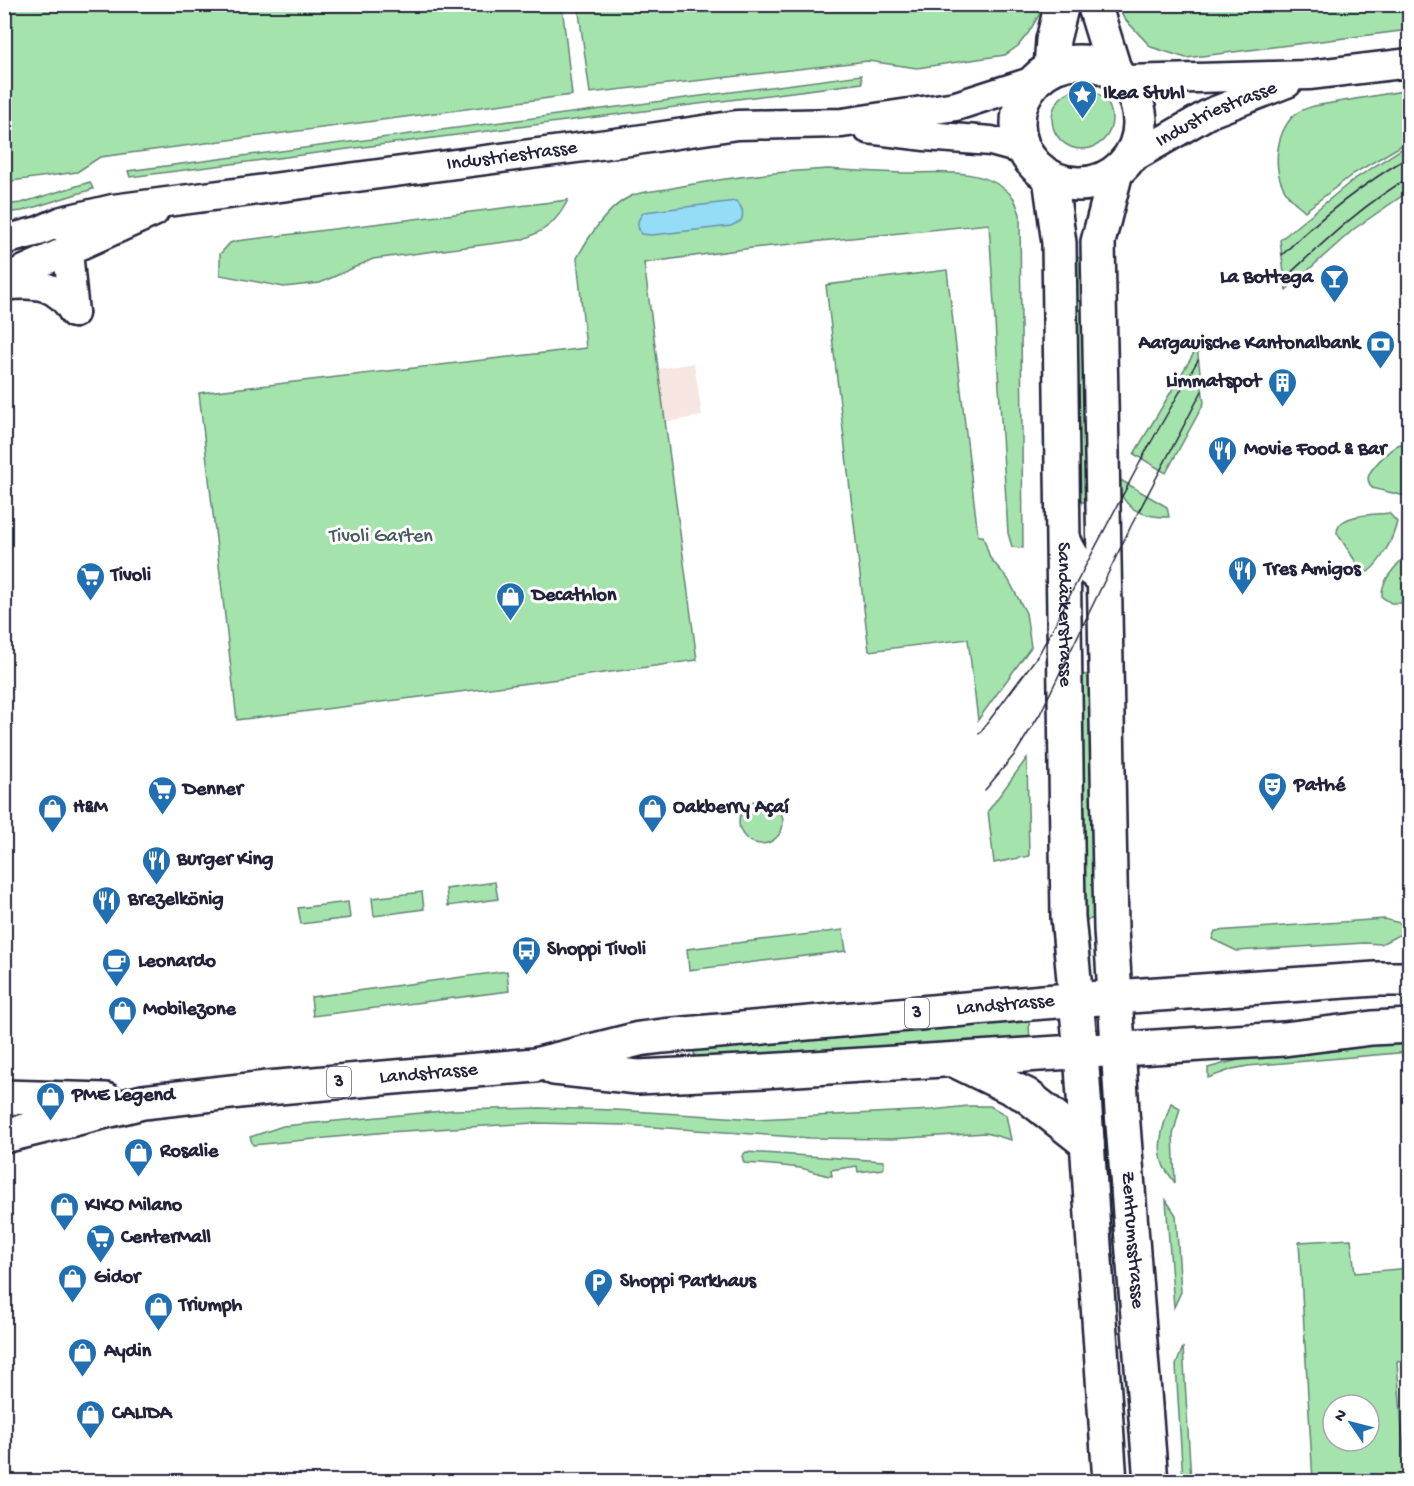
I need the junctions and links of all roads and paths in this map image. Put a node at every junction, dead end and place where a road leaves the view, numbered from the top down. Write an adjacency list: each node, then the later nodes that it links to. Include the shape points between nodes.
1 (1062, 4): 4 (street)
2 (1094, 4): 6 (street)
3 (1410, 63): 5 (street, Industriestrasse)
4 (1042, 74): 6 (street, via 1072,62 1095,63); 7 (street, Industriestrasse, via 956,106); 8 (street, via 1024,96 1018,114)
5 (1309, 75): 6 (street, Industriestrasse); 9 (street, Industriestrasse, via 1210,112)
6 (1120, 76): 9 (street, via 1135,94 1141,119 1137,145)
7 (842, 123): 8 (street, Industriestrasse, via 878,131 991,141); 11 (street, Industriestrasse, via 737,125 183,199)
8 (1024, 150): 10 (street, via 1039,170)
9 (1123, 166): 10 (street, via 1101,181 1084,185); 19 (street, Sandäckerstrasse, via 1098,242)
10 (1050, 177): 18 (street, Sandäckerstrasse, via 1059,243)
11 (122, 216): 12 (street, Industriestrasse, via 62,220); 14 (street, via 78,225 69,238); 17 (street, via 87,262)
12 (39, 231): 13 (street, Industriestrasse); 14 (street, via 58,239)
13 (4, 240)
14 (68, 250): 15 (street); 17 (street)
15 (4, 279)
16 (4, 286): 17 (street, via 23,284 51,289 67,301)
17 (74, 313)
18 (1063, 531): 19 (street, via 1078,562); 22 (street, Sandäckerstrasse, via 1068,917)
19 (1104, 580): 21 (street, Sandäckerstrasse, via 1111,929)
20 (1410, 979): 21 (street, Landstrasse / 3)
21 (1116, 997): 22 (street, Landstrasse / 3); 24 (street, Zentrumsstrasse)
22 (1076, 1000): 25 (street, Sandäckerstrasse); 27 (street, Landstrasse / 3, via 663,1035)
23 (1410, 1026): 24 (street, Landstrasse / 3)
24 (1118, 1050): 25 (street, Landstrasse / 3); 33 (street, Zentrumsstrasse)
25 (1081, 1052): 26 (street, Landstrasse / 3); 31 (street, Zentrumsstrasse)
26 (957, 1061): 27 (street, Landstrasse / 3, via 638,1077); 31 (street, via 1026,1095)
27 (534, 1065): 29 (street, Landstrasse / 3)
28 (4, 1097): 29 (street, Landstrasse / 3)
29 (143, 1102): 30 (street, Landstrasse / 3)
30 (4, 1136)
31 (1087, 1143): 32 (street, Zentrumsstrasse)
32 (1110, 1482)
33 (1151, 1482)

